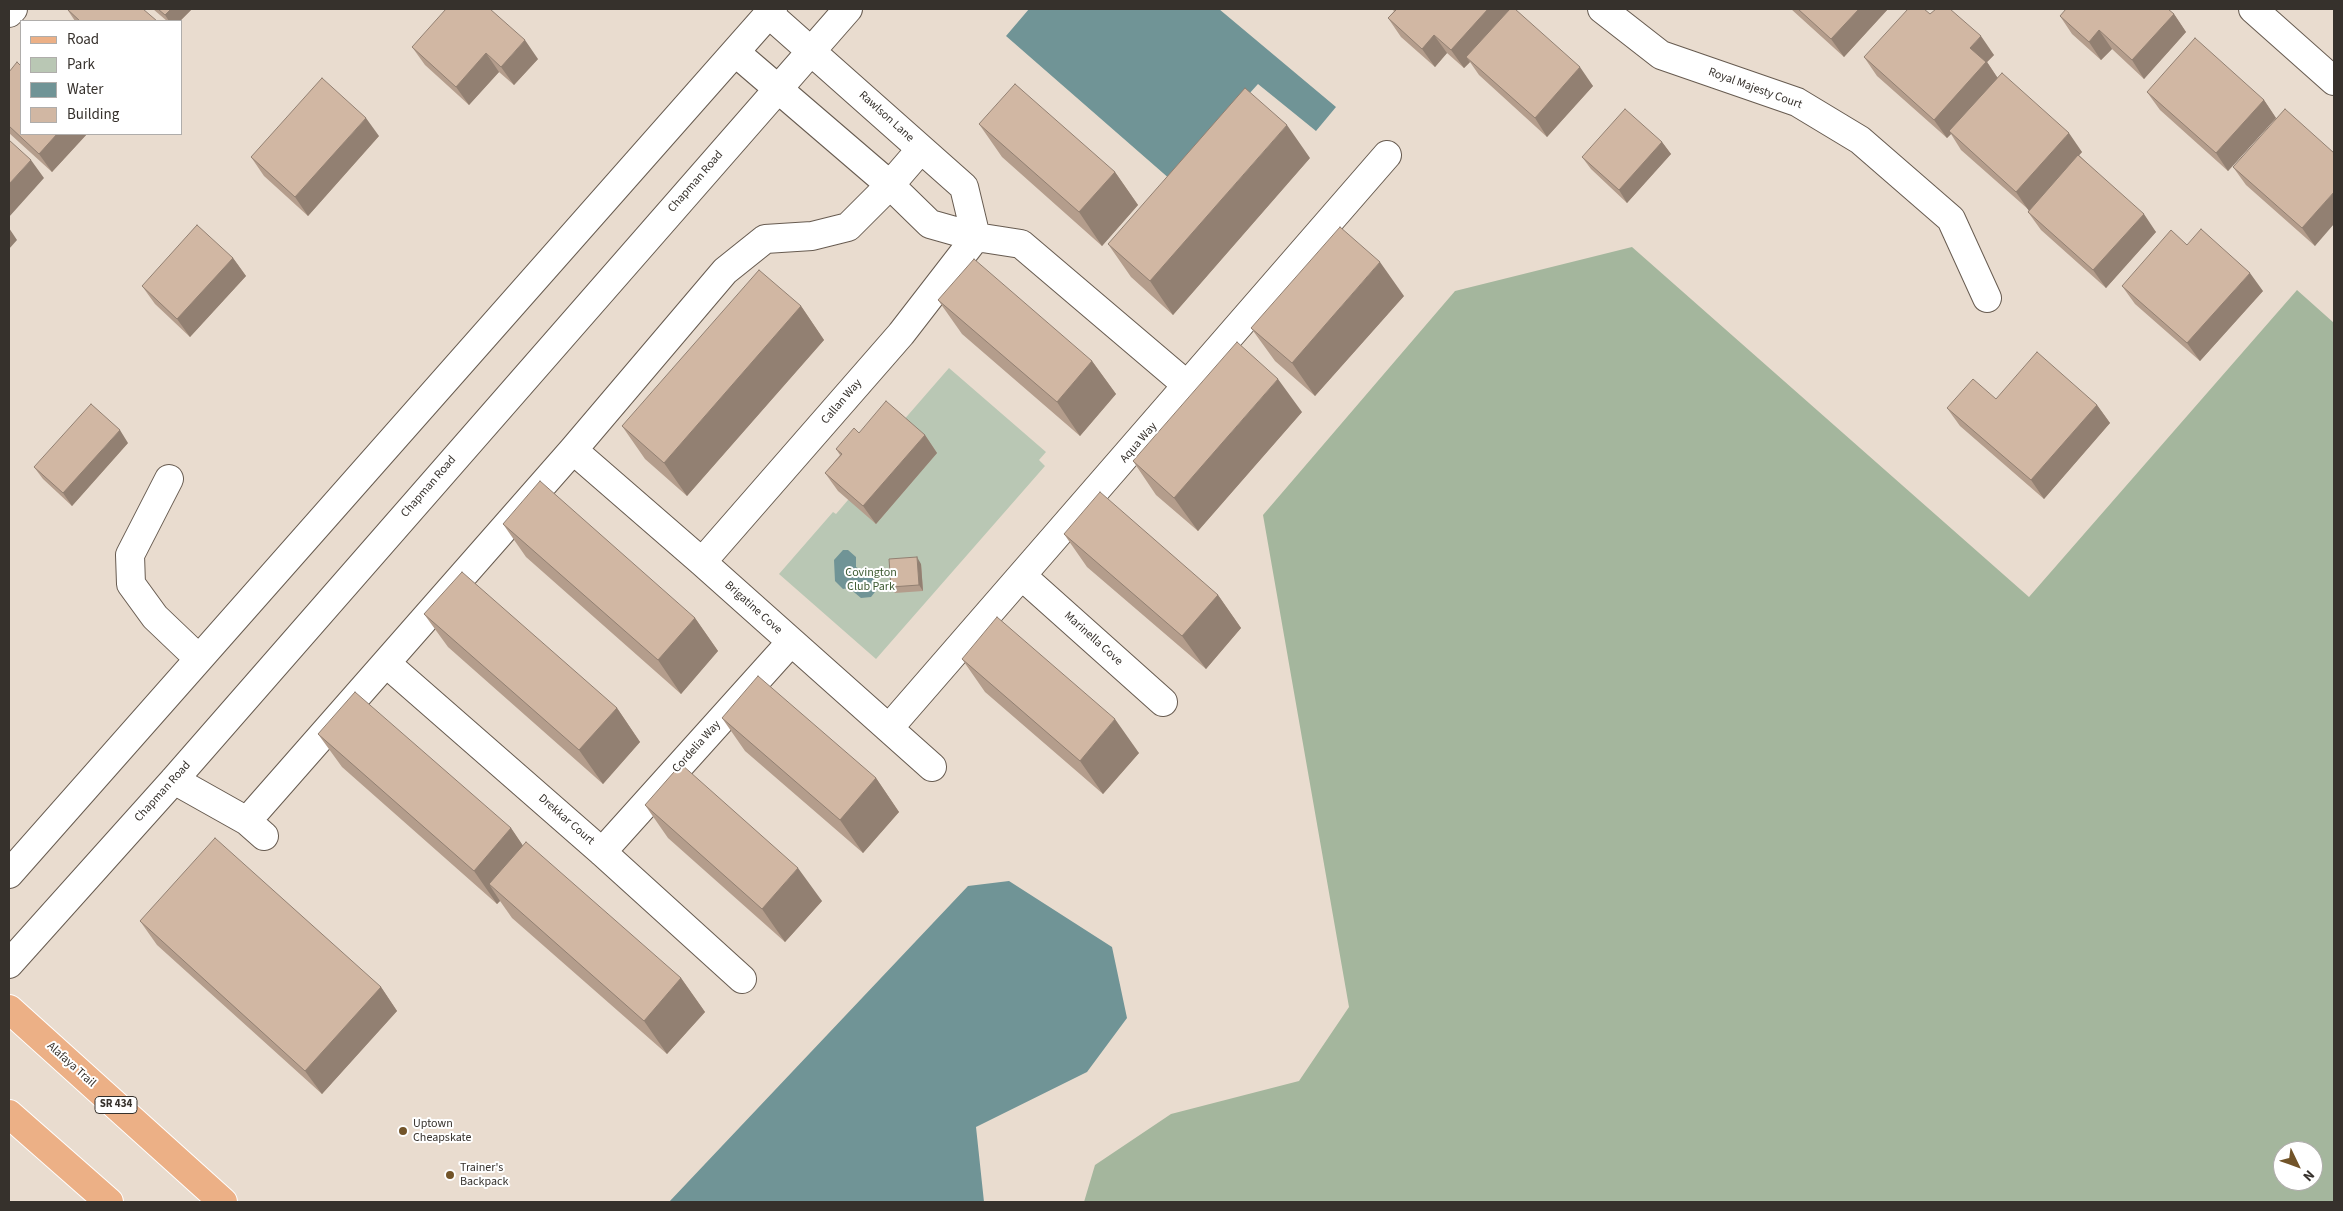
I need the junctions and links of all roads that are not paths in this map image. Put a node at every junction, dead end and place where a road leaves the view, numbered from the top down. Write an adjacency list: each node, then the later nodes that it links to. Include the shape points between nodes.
1 (13, 9): 6 (street)
2 (848, 9): 7 (street, Chapman Road)
3 (1602, 9): 15 (street, Royal Majesty Court, via 1661,55 1797,102 1860,140 1951,219)
4 (2253, 9): 9 (street)
5 (771, 11): 7 (street, Rawlson Lane); 8 (street)
6 (9, 13)
7 (812, 50): 10 (street, Chapman Road); 11 (street, Rawlson Lane)
8 (735, 52): 10 (street); 22 (street)
9 (2334, 81)
10 (777, 88): 13 (street); 27 (street, Chapman Road)
11 (921, 149): 13 (street); 14 (street, Rawlson Lane, via 964,187)
12 (1387, 155): 16 (street, Aqua Way)
13 (890, 185): 14 (street, via 930,224); 17 (street, via 848,227 812,236 765,239 725,270)
14 (976, 237): 16 (street, via 1020,244); 19 (street, Callan Way, via 901,334)
15 (1987, 298)
16 (1188, 386): 20 (street, Aqua Way)
17 (573, 450): 19 (street, Brigatine Cove); 23 (street)
18 (170, 479): 22 (street, via 130,555 131,584 154,616)
19 (702, 562): 21 (street, Brigatine Cove)
20 (1022, 576): 24 (street, Marinella Cove); 25 (street, Aqua Way)
21 (791, 642): 25 (street, Brigatine Cove); 28 (street, Cordelia Way)
22 (198, 658): 29 (street)
23 (387, 664): 27 (street, via 256,828); 28 (street, Drekkar Court)
24 (1163, 702)
25 (888, 728): 26 (street, Brigatine Cove)
26 (932, 767)
27 (174, 780): 30 (street, Chapman Road)
28 (602, 852): 31 (street, Drekkar Court)
29 (9, 874)
30 (9, 964)
31 (742, 980)
32 (9, 1009): 35 (main road, Alafaya Trail / SR 434)
33 (9, 1114): 34 (main road)
34 (109, 1202)
35 (223, 1202)

